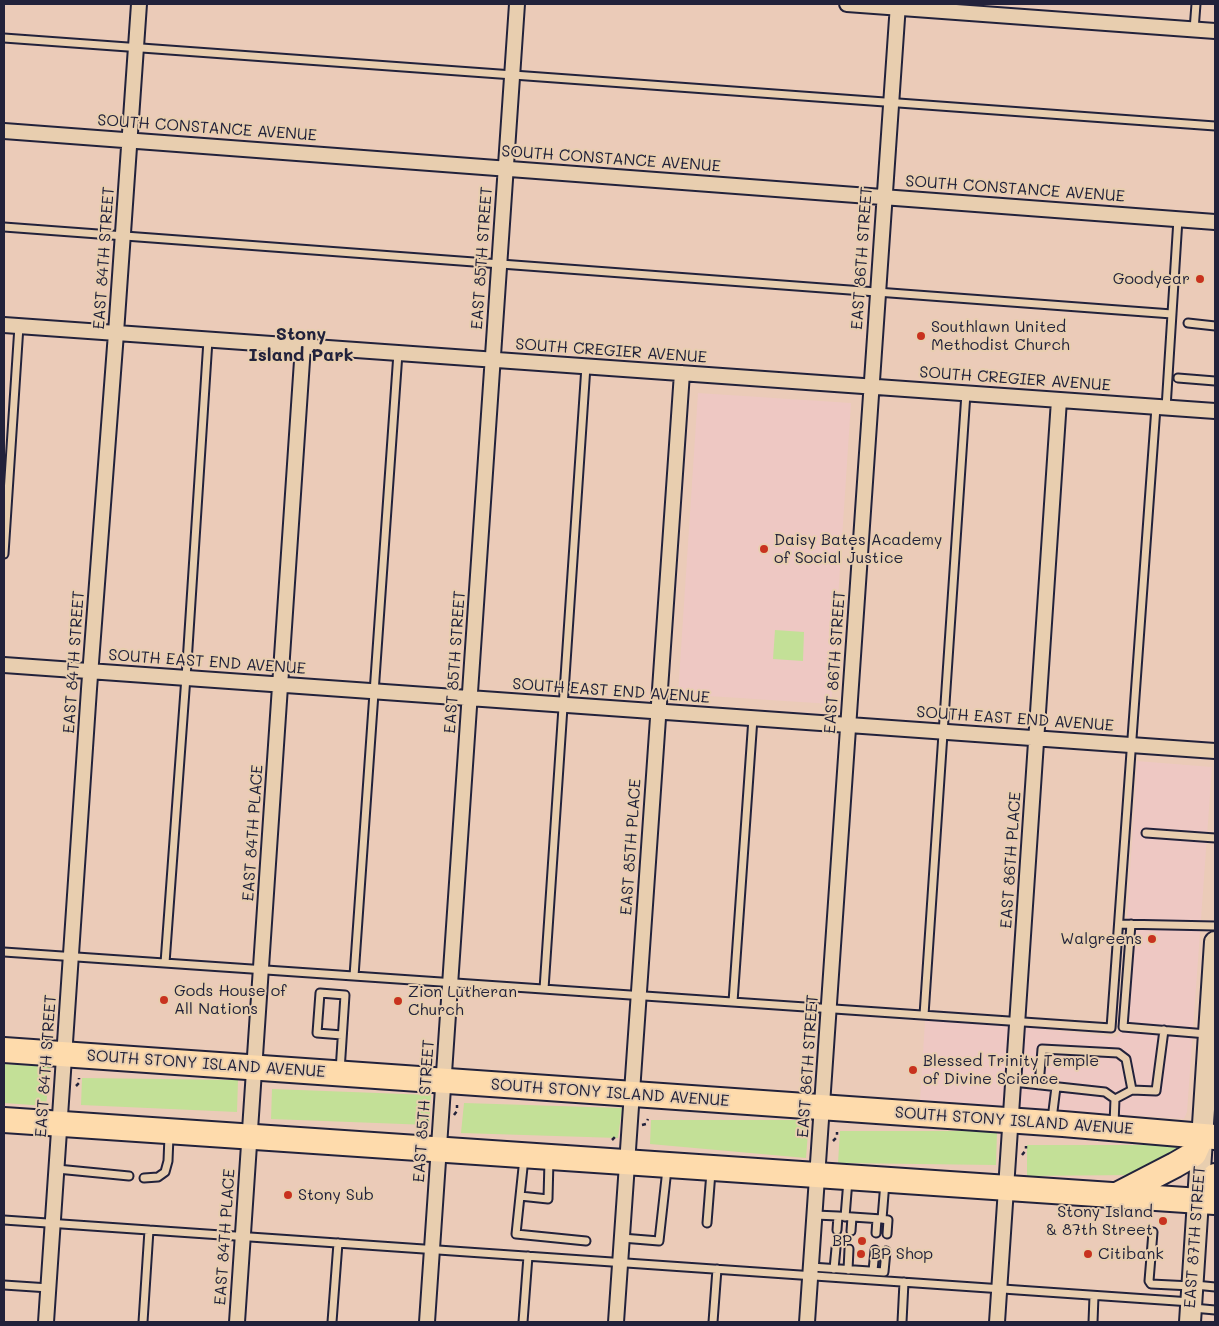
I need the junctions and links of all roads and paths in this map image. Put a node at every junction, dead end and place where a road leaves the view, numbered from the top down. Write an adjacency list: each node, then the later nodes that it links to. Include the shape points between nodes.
1 (139, 4): 9 (street, EAST 84TH STREET)
2 (517, 4): 10 (street, EAST 85TH STREET)
3 (847, 4): 5 (street)
4 (1196, 4): 6 (lane)
5 (898, 6): 6 (street); 11 (street, EAST 86TH STREET)
6 (1194, 30): 7 (street)
7 (1215, 32)
8 (4, 38): 9 (lane)
9 (136, 48): 10 (lane); 14 (street, EAST 84TH STREET)
10 (512, 75): 11 (lane); 15 (street, EAST 85TH STREET)
11 (890, 103): 12 (lane); 16 (street, EAST 86TH STREET)
12 (1215, 126)
13 (4, 131): 14 (street, SOUTH CONSTANCE AVENUE)
14 (130, 140): 15 (street, SOUTH CONSTANCE AVENUE); 20 (street, EAST 84TH STREET)
15 (506, 169): 16 (street, SOUTH CONSTANCE AVENUE); 21 (street, EAST 85TH STREET)
16 (884, 197): 17 (street, SOUTH CONSTANCE AVENUE); 22 (street, EAST 86TH STREET)
17 (1178, 219): 18 (street, SOUTH CONSTANCE AVENUE); 23 (lane)
18 (1215, 222)
19 (4, 227): 20 (lane)
20 (123, 236): 21 (lane); 28 (street, EAST 84TH STREET)
21 (499, 264): 22 (lane); 32 (street, EAST 85TH STREET)
22 (878, 292): 23 (lane); 37 (street, EAST 86TH STREET)
23 (1172, 314): 40 (lane)
24 (1188, 323): 27 (lane)
25 (4, 325): 26 (street, SOUTH CREGIER AVENUE)
26 (19, 326): 28 (street, SOUTH CREGIER AVENUE); 42 (lane)
27 (1215, 326)
28 (116, 333): 29 (street, SOUTH CREGIER AVENUE); 44 (street, EAST 84TH STREET)
29 (208, 340): 30 (street, SOUTH CREGIER AVENUE); 45 (lane)
30 (304, 346): 31 (street, SOUTH CREGIER AVENUE); 46 (street, EAST 84TH PLACE)
31 (398, 353): 32 (street, SOUTH CREGIER AVENUE); 47 (lane)
32 (493, 360): 33 (street, SOUTH CREGIER AVENUE); 48 (street, EAST 85TH STREET)
33 (586, 366): 34 (street, SOUTH CREGIER AVENUE); 49 (lane)
34 (682, 373): 37 (street, SOUTH CREGIER AVENUE); 50 (street, EAST 85TH PLACE)
35 (1178, 378): 36 (lane)
36 (1215, 381)
37 (872, 387): 38 (street, SOUTH CREGIER AVENUE); 52 (street, EAST 86TH STREET)
38 (966, 393): 39 (street, SOUTH CREGIER AVENUE); 53 (lane)
39 (1059, 400): 40 (street, SOUTH CREGIER AVENUE); 54 (street, EAST 86TH PLACE)
40 (1161, 407): 41 (street, SOUTH CREGIER AVENUE); 55 (lane)
41 (1215, 411)
42 (4, 554)
43 (4, 665): 44 (street, SOUTH EAST END AVENUE)
44 (90, 671): 45 (street, SOUTH EAST END AVENUE); 64 (street, EAST 84TH STREET)
45 (186, 678): 46 (street, SOUTH EAST END AVENUE); 65 (lane)
46 (280, 686): 47 (street, SOUTH EAST END AVENUE); 66 (street, EAST 84TH PLACE)
47 (374, 692): 48 (street, SOUTH EAST END AVENUE); 67 (lane)
48 (471, 699): 49 (street, SOUTH EAST END AVENUE); 68 (street, EAST 85TH STREET)
49 (563, 706): 50 (street, SOUTH EAST END AVENUE); 69 (lane)
50 (658, 712): 51 (street, SOUTH EAST END AVENUE); 70 (street, EAST 85TH PLACE)
51 (753, 718): 52 (street, SOUTH EAST END AVENUE); 71 (lane)
52 (848, 725): 53 (street, SOUTH EAST END AVENUE); 72 (street, EAST 86TH STREET)
53 (943, 732): 54 (street, SOUTH EAST END AVENUE); 73 (lane)
54 (1036, 738): 55 (street, SOUTH EAST END AVENUE); 74 (street, EAST 86TH PLACE)
55 (1132, 745): 56 (street, SOUTH EAST END AVENUE); 59 (lane)
56 (1215, 751)
57 (1146, 833): 58 (lane)
58 (1215, 838)
59 (1119, 924): 60 (lane); 74 (lane, via 1111,1028)
60 (1130, 924): 61 (lane); 75 (lane, via 1123,1026)
61 (1215, 926)
62 (1215, 942): 77 (main road, EAST 87TH STREET)
63 (4, 952): 64 (lane)
64 (71, 956): 65 (lane); 79 (street, EAST 84TH STREET)
65 (165, 963): 66 (lane)
66 (262, 970): 67 (lane); 81 (street, EAST 84TH PLACE)
67 (354, 976): 68 (lane)
68 (450, 982): 69 (lane); 84 (street, EAST 85TH STREET)
69 (544, 989): 70 (lane)
70 (638, 996): 71 (lane); 90 (street, EAST 85TH PLACE)
71 (733, 1002): 72 (lane)
72 (830, 1009): 73 (lane); 92 (street, EAST 86TH STREET)
73 (924, 1015): 74 (lane)
74 (1018, 1022): 85 (street, EAST 86TH PLACE)
75 (1164, 1030): 77 (lane); 89 (lane, via 1156,1091)
76 (342, 1035): 76 (lane, via 345,995 320,993 317,1033); 82 (lane)
77 (1212, 1035): 80 (main road, EAST 87TH STREET)
78 (4, 1050): 79 (highway, SOUTH STONY ISLAND AVENUE)
79 (65, 1055): 81 (highway, SOUTH STONY ISLAND AVENUE); 97 (street, EAST 84TH STREET)
80 (1211, 1058): 102 (main road, EAST 87TH STREET)
81 (254, 1067): 82 (highway, SOUTH STONY ISLAND AVENUE); 103 (street, EAST 84TH PLACE)
82 (339, 1073): 84 (highway, SOUTH STONY ISLAND AVENUE)
83 (79, 1078): 88 (path)
84 (444, 1081): 90 (highway, SOUTH STONY ISLAND AVENUE); 105 (street, EAST 85TH STREET)
85 (1013, 1082): 86 (lane); 95 (street, EAST 86TH PLACE)
86 (1039, 1085): 87 (lane); 89 (lane, via 1042,1049 1118,1053 1126,1059)
87 (1056, 1086): 91 (lane, via 1105,1092); 96 (lane)
88 (75, 1087)
89 (1132, 1090): 91 (lane)
90 (632, 1095): 92 (highway, SOUTH STONY ISLAND AVENUE); 110 (street, EAST 85TH PLACE)
91 (1115, 1100): 99 (lane)
92 (822, 1107): 95 (highway, SOUTH STONY ISLAND AVENUE); 115 (street, EAST 86TH STREET)
93 (429, 1112): 98 (path)
94 (4, 1120): 97 (highway)
95 (1011, 1121): 96 (highway, SOUTH STONY ISLAND AVENUE); 120 (street, EAST 86TH PLACE)
96 (1052, 1123): 99 (highway, SOUTH STONY ISLAND AVENUE)
97 (60, 1124): 100 (highway); 112 (street, EAST 84TH STREET)
98 (423, 1128)
99 (1114, 1128): 102 (highway, SOUTH STONY ISLAND AVENUE)
100 (169, 1132): 103 (highway); 117 (lane, via 165,1172 158,1177)
101 (837, 1132): 106 (path)
102 (1209, 1136): 121 (highway, via 1194,1154 1176,1166); 123 (main road, EAST 87TH STREET)
103 (250, 1137): 105 (highway); 136 (street, EAST 84TH PLACE)
104 (1026, 1146): 109 (path)
105 (439, 1149): 107 (highway); 142 (street, EAST 85TH STREET)
106 (832, 1149)
107 (524, 1155): 108 (highway); 122 (lane)
108 (549, 1157): 110 (highway); 122 (lane, via 548,1199)
109 (1021, 1162)
110 (627, 1163): 111 (highway); 137 (street, EAST 85TH PLACE)
111 (667, 1166): 113 (highway); 137 (lane, via 659,1241)
112 (57, 1169): 114 (lane); 128 (street, EAST 84TH STREET)
113 (711, 1169): 115 (highway); 129 (lane)
114 (128, 1176)
115 (818, 1176): 118 (highway); 124 (street, EAST 86TH STREET)
116 (1215, 1176): 123 (highway)
117 (144, 1178)
118 (848, 1178): 119 (highway); 125 (lane)
119 (885, 1181): 120 (highway); 126 (lane)
120 (1006, 1189): 121 (highway); 156 (street, EAST 86TH PLACE)
121 (1117, 1195): 123 (highway)
122 (520, 1196): 138 (lane, via 516,1234)
123 (1207, 1202): 158 (main road, EAST 87TH STREET)
124 (815, 1215): 125 (lane); 151 (street, EAST 86TH STREET)
125 (845, 1217): 126 (lane); 131 (lane); 132 (lane)
126 (880, 1219): 134 (lane); 135 (lane, via 888,1220)
127 (4, 1220): 128 (lane)
128 (53, 1223): 130 (lane); 155 (street, EAST 84TH STREET)
129 (707, 1223)
130 (149, 1230): 136 (lane); 161 (lane)
131 (837, 1230)
132 (850, 1231)
133 (1153, 1232): 158 (lane, via 1149,1281)
134 (876, 1233)
135 (887, 1234)
136 (243, 1236): 139 (lane); 162 (street, EAST 84TH PLACE)
137 (622, 1238): 146 (street, EAST 85TH PLACE)
138 (586, 1241)
139 (338, 1243): 142 (lane); 163 (lane)
140 (836, 1248): 147 (lane)
141 (849, 1249): 149 (lane)
142 (432, 1250): 145 (lane); 164 (street, EAST 85TH STREET)
143 (875, 1250): 150 (lane)
144 (886, 1251): 150 (lane, via 884,1272)
145 (528, 1256): 146 (lane); 165 (lane)
146 (620, 1263): 148 (lane); 166 (street, EAST 85TH PLACE)
147 (834, 1269): 149 (lane); 151 (lane)
148 (717, 1270): 151 (lane); 167 (lane)
149 (848, 1270): 150 (lane)
150 (873, 1271)
151 (811, 1272): 152 (lane); 168 (street, EAST 86TH STREET)
152 (904, 1282): 156 (lane); 169 (lane)
153 (4, 1285): 155 (lane)
154 (1215, 1286): 158 (lane)
155 (49, 1288): 160 (street, EAST 84TH STREET)
156 (999, 1289): 157 (lane); 170 (street, EAST 86TH PLACE)
157 (1094, 1296): 158 (lane); 171 (lane)
158 (1191, 1300): 159 (lane)
159 (1215, 1310)
160 (46, 1322)
161 (142, 1322)
162 (237, 1322)
163 (332, 1322)
164 (427, 1322)
165 (523, 1322)
166 (616, 1322)
167 (713, 1322)
168 (807, 1322)
169 (902, 1322)
170 (997, 1322)
171 (1092, 1322)

